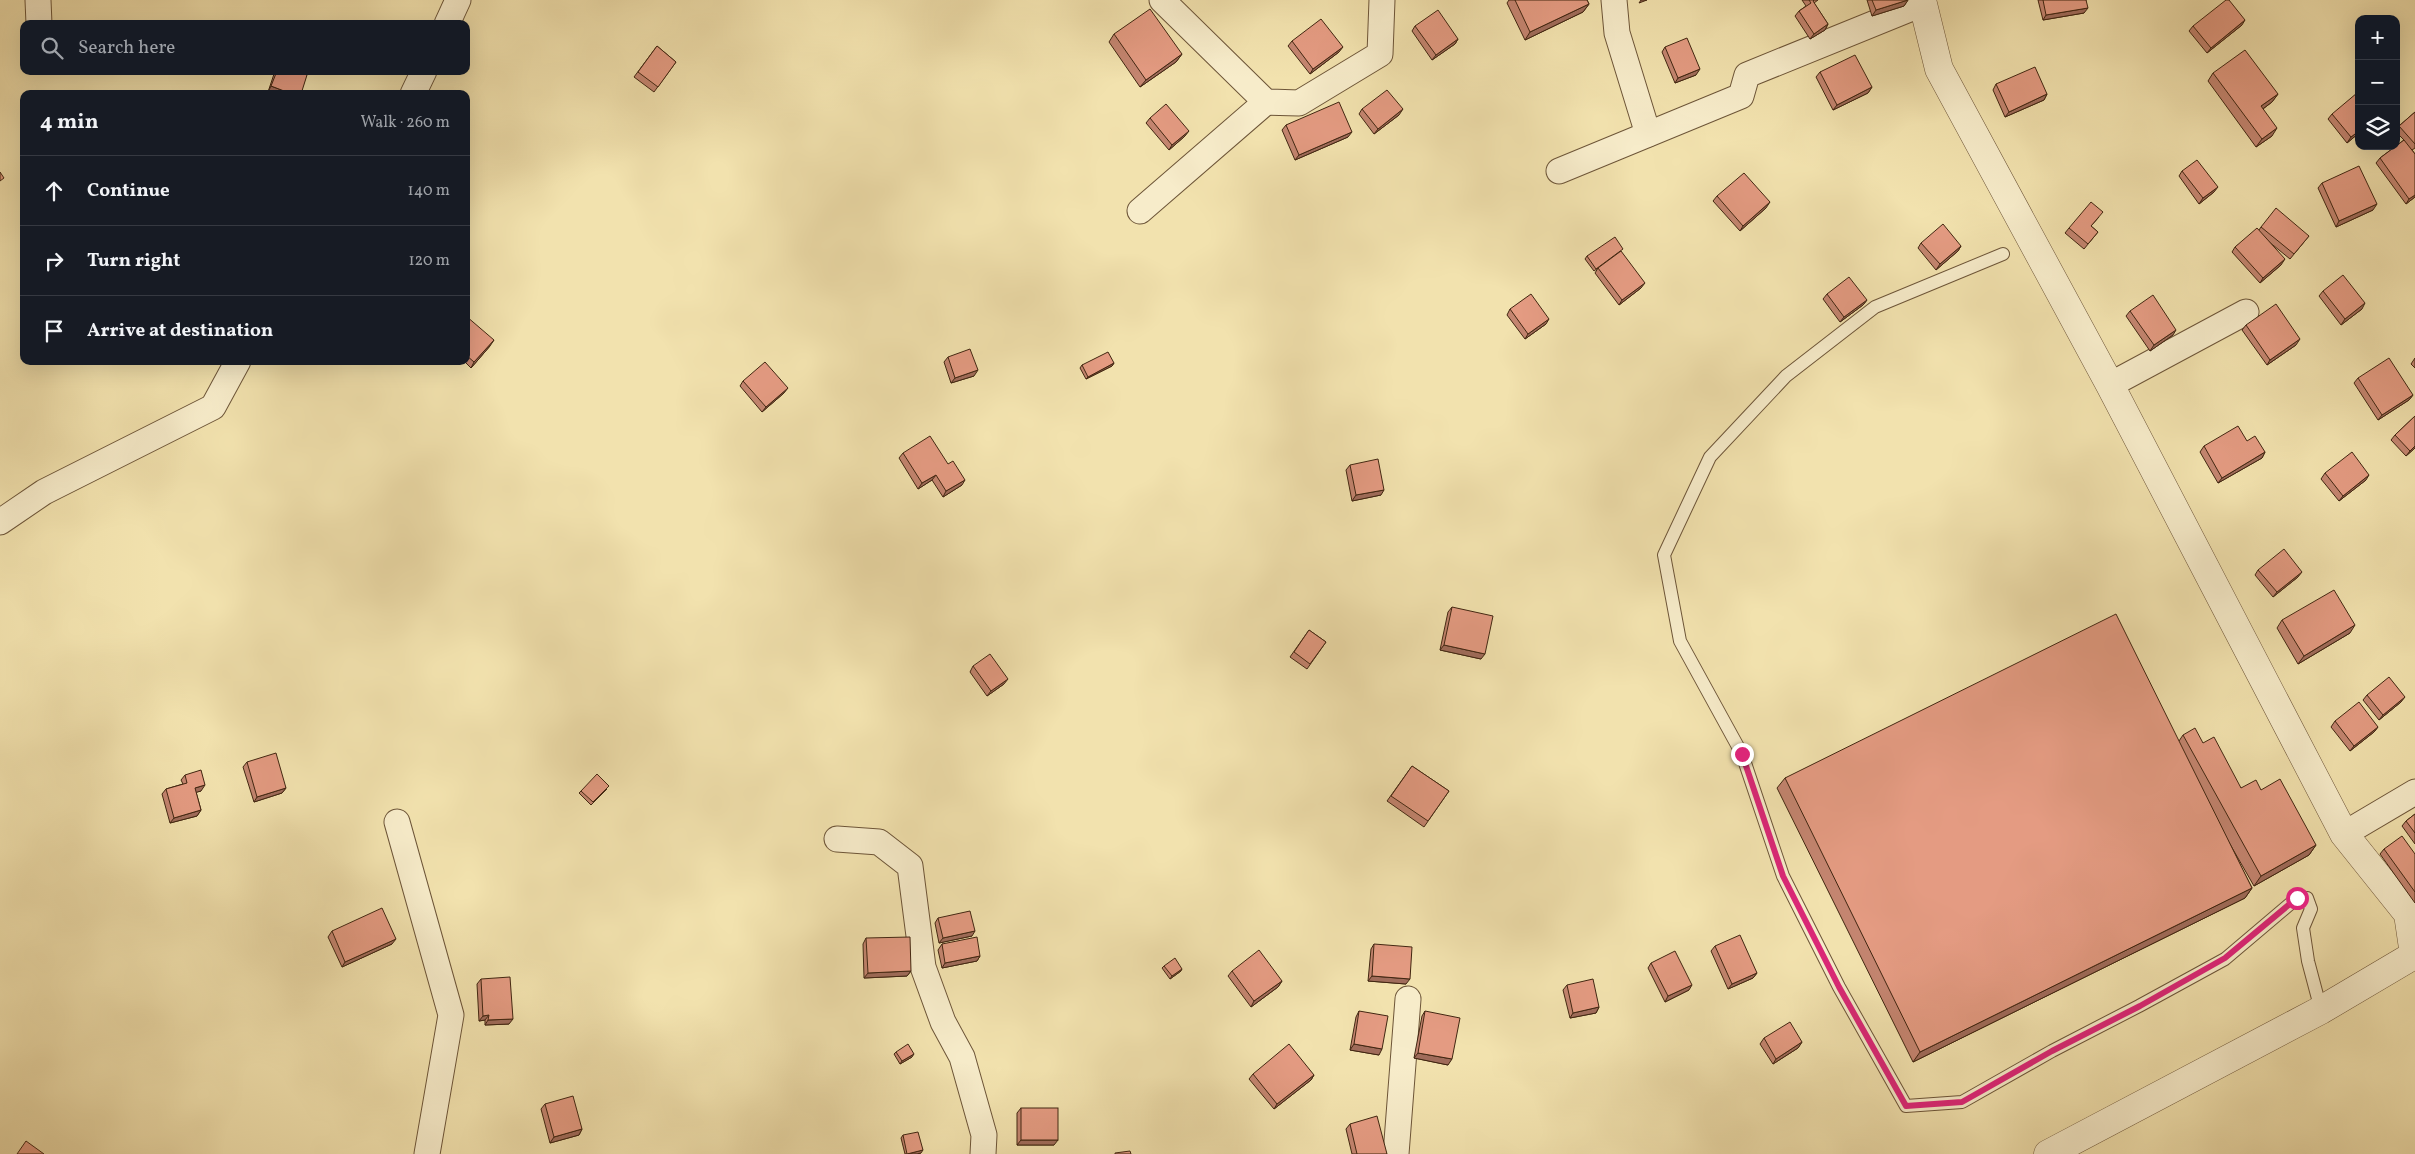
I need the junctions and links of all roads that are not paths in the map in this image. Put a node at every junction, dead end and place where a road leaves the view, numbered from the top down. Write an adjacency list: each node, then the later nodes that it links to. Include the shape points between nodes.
1 (38, 0): 7 (street)
2 (458, 0): 8 (street)
3 (1162, 0): 11 (street)
4 (1382, 0): 11 (street, via 1380,54 1299,103)
5 (1614, 0): 12 (street, via 1617,33)
6 (1922, 2): 12 (street, via 1747,75 1741,96); 18 (street, via 1939,69)
7 (39, 20)
8 (449, 20)
9 (422, 75): 10 (street)
10 (415, 90)
11 (1266, 102): 14 (street)
12 (1648, 134): 13 (street)
13 (1559, 171)
14 (1140, 211)
15 (2003, 254): 26 (lane, via 1875,307 1786,376 1710,457 1664,555 1680,641 1742,754 1783,876 1839,987 1906,1106 1962,1102 2225,958 2297,898 2307,898 2311,909 2302,928)
16 (2246, 312): 18 (street)
17 (236, 365): 19 (street, via 212,407 44,492)
18 (2110, 385): 22 (street)
19 (0, 522)
20 (2415, 792): 22 (street)
21 (397, 822): 27 (street, via 451,1015)
22 (2344, 834): 24 (street, via 2408,914)
23 (837, 839): 28 (street, via 879,842 910,866 923,967 942,1022 962,1057 984,1135)
24 (2414, 955): 26 (street)
25 (1408, 999): 29 (street)
26 (2321, 1010): 30 (street)
27 (427, 1154)
28 (983, 1154)
29 (1396, 1154)
30 (2048, 1154)

